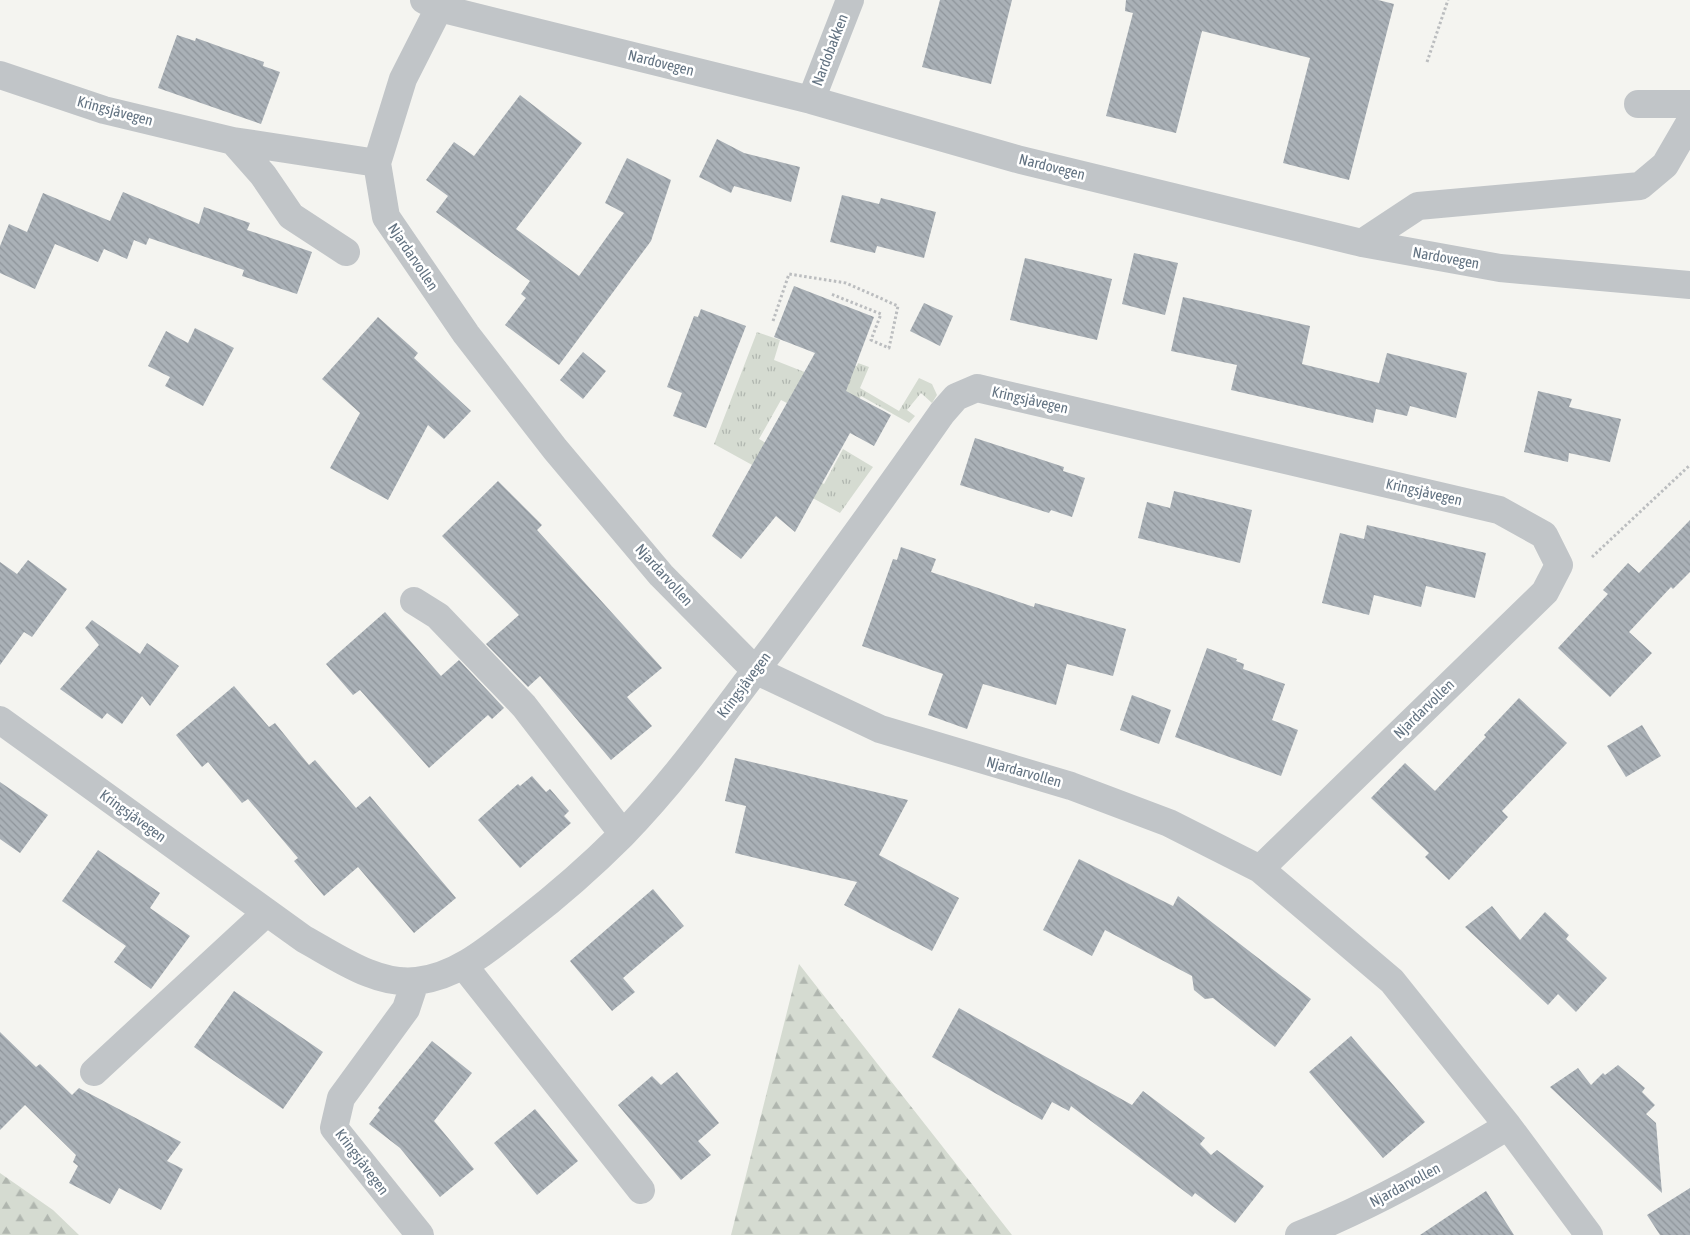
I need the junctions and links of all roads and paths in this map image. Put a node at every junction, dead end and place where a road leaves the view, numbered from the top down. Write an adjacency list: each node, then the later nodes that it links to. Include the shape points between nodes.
1 (850, 0): 6 (street, Nardobakken)
2 (1448, 0): 4 (path)
3 (432, 4): 6 (street, Nardovegen); 11 (street, Njardarvollen, via 402,80)
4 (1427, 62)
5 (0, 76): 10 (street, Kringsjåvegen, via 104,110)
6 (810, 100): 12 (street, Nardovegen, via 1017,159)
7 (1638, 104): 8 (street)
8 (1690, 104)
9 (1690, 122): 12 (street, via 1665,165 1640,186 1418,206)
10 (233, 141): 11 (street, Kringsjåvegen); 13 (street, via 291,216)
11 (377, 164): 20 (street, Njardarvollen, via 386,217 466,334 660,575)
12 (1362, 243): 14 (street, Nardovegen, via 1500,268)
13 (346, 252)
14 (1690, 285)
15 (831, 294): 16 (path, via 881,314 871,340 889,348 898,306 846,283 789,274)
16 (773, 321)
17 (1690, 465): 18 (path, via 1580,568)
18 (1559, 565): 20 (street, Kringsjåvegen, via 1544,535 1499,510 977,388 956,397 942,413 864,526); 23 (street, Njardarvollen, via 1545,592)
19 (414, 601): 22 (street, via 438,616 524,706)
20 (755, 670): 22 (street, Kringsjåvegen, via 681,767); 23 (street, Njardarvollen, via 880,729 1071,786 1169,823)
21 (0, 720): 24 (street, Kringsjåvegen)
22 (623, 834): 25 (street, Kringsjåvegen, via 566,888)
23 (1260, 869): 28 (street, Njardarvollen, via 1392,981)
24 (266, 913): 26 (street, Kringsjåvegen, via 304,939 374,975); 27 (street)
25 (464, 966): 26 (street, Kringsjåvegen, via 437,978); 29 (street)
26 (415, 982): 30 (street, Kringsjåvegen, via 406,1009 341,1098 334,1128)
27 (94, 1072)
28 (1508, 1126): 31 (street, Njardarvollen, via 1423,1177 1340,1219); 32 (street, Njardarvollen)
29 (641, 1190)
30 (420, 1235)
31 (1299, 1235)
32 (1588, 1235)

